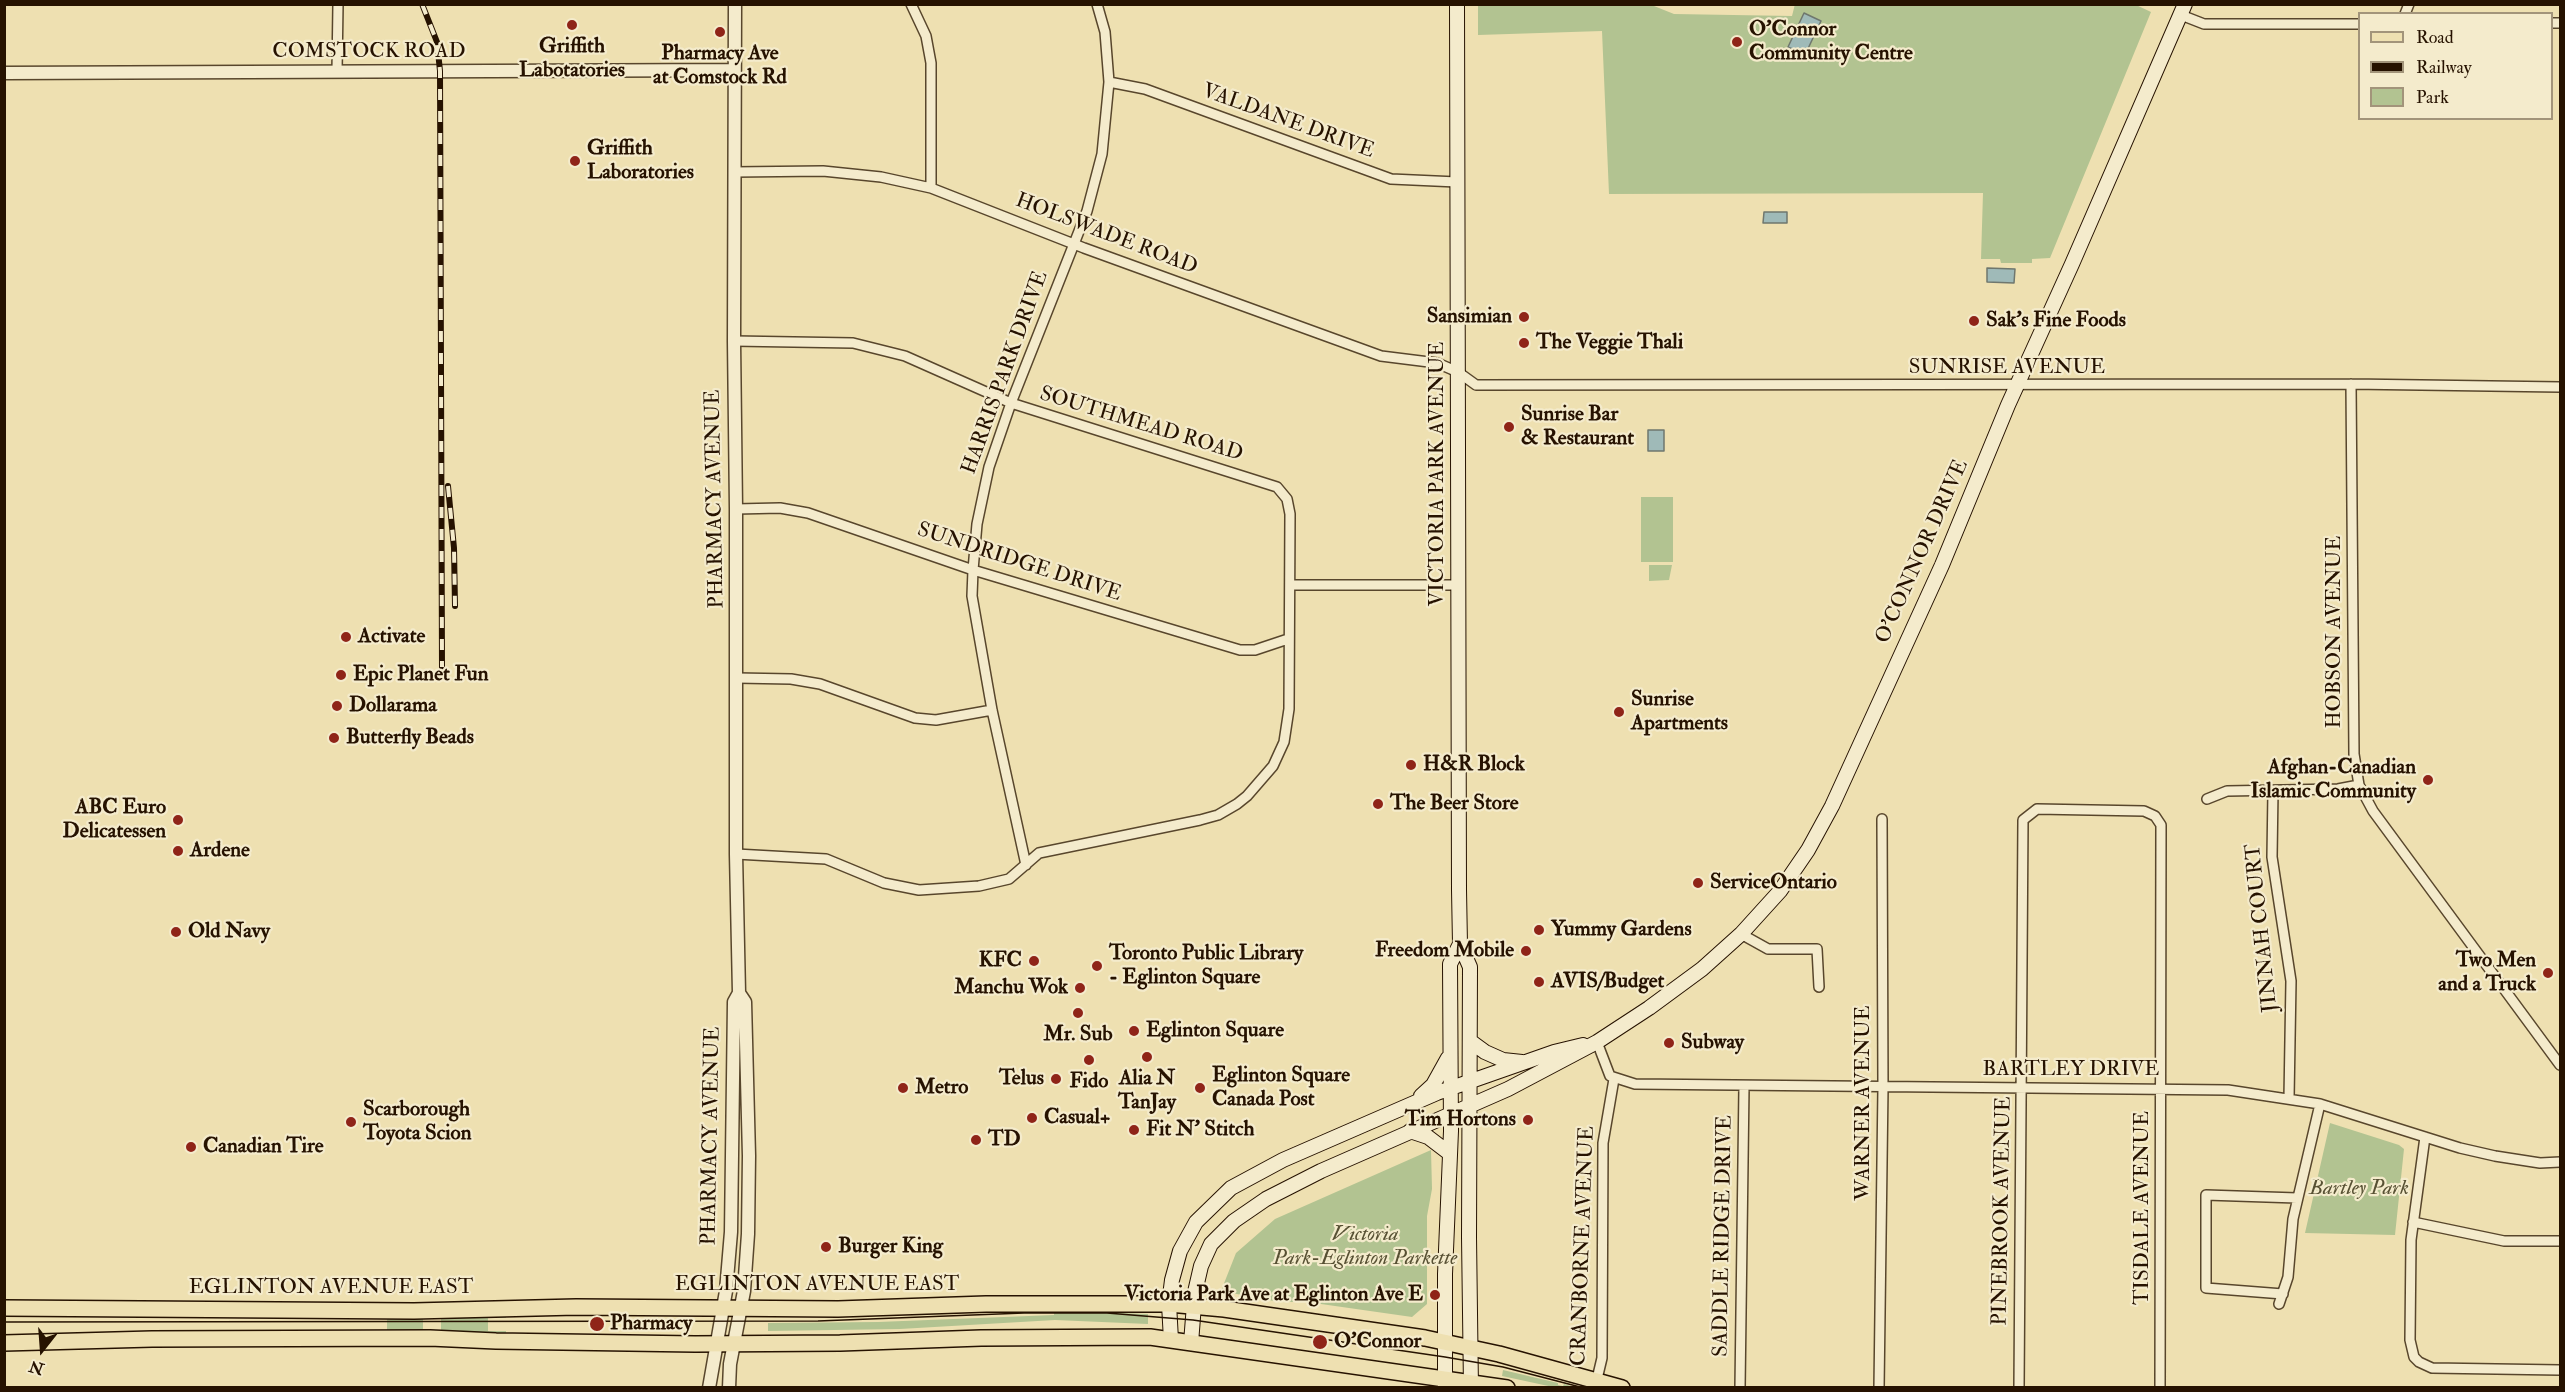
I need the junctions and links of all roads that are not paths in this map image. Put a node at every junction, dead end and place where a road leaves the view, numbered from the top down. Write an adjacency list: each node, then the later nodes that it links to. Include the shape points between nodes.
1 (338, 4): 9 (street)
2 (735, 4): 8 (street, PHARMACY AVENUE)
3 (911, 4): 14 (street, via 926,36 931,63)
4 (1097, 4): 11 (street, HARRIS PARK DRIVE, via 1105,32)
5 (1457, 4): 13 (main road, VICTORIA PARK AVENUE)
6 (2183, 10): 7 (street, via 2204,24); 19 (main road, O'CONNOR DRIVE)
7 (2358, 24)
8 (734, 70): 9 (street, COMSTOCK ROAD); 12 (street, PHARMACY AVENUE)
9 (337, 71): 10 (street, COMSTOCK ROAD)
10 (4, 73)
11 (1109, 82): 13 (street, VALDANE DRIVE, via 1145,88 1391,179); 15 (street, HARRIS PARK DRIVE, via 1102,154)
12 (734, 172): 14 (street, HOLSWADE ROAD, via 823,171 881,177); 16 (street, PHARMACY AVENUE)
13 (1457, 182): 17 (main road, VICTORIA PARK AVENUE)
14 (931, 188): 15 (street, HOLSWADE ROAD)
15 (1074, 243): 17 (street, HOLSWADE ROAD, via 1381,356 1437,363); 21 (street, HARRIS PARK DRIVE)
16 (734, 341): 21 (street, SOUTHMEAD ROAD, via 853,343 880,348); 22 (street, PHARMACY AVENUE)
17 (1458, 372): 19 (street, SUNRISE AVENUE, via 1476,385); 25 (main road, VICTORIA PARK AVENUE)
18 (2351, 384): 19 (street, SUNRISE AVENUE); 20 (street, SUNRISE AVENUE); 29 (street, HOBSON AVENUE, via 2354,754)
19 (2017, 385): 36 (main road, O'CONNOR DRIVE, via 1942,565 1832,806 1780,891)
20 (2560, 387)
21 (1011, 403): 23 (street, HARRIS PARK DRIVE, via 982,495); 24 (street, SOUTHMEAD ROAD, via 1277,487 1287,499 1290,514)
22 (736, 509): 23 (street, SUNDRIDGE DRIVE, via 780,508 808,513); 27 (street, PHARMACY AVENUE)
23 (973, 570): 26 (street, SUNDRIDGE DRIVE, via 1240,650 1256,650); 28 (street, HARRIS PARK DRIVE, via 972,596)
24 (1290, 585): 25 (street); 26 (street, SOUTHMEAD ROAD)
25 (1459, 585): 37 (main road, VICTORIA PARK AVENUE)
26 (1288, 639): 35 (street, SOUTHMEAD ROAD, via 1289,709 1284,742 1273,766 1247,796 1218,815 1039,853)
27 (737, 678): 28 (street, via 820,684 915,718 936,720); 34 (street, PHARMACY AVENUE)
28 (992, 710): 35 (street, HARRIS PARK DRIVE)
29 (2359, 785): 30 (street); 44 (street, HOBSON AVENUE, via 2373,811)
30 (2273, 791): 31 (street, via 2228,791); 52 (street, JINNAH COURT, via 2272,857 2291,981)
31 (2207, 799)
32 (2155, 816): 50 (street, PINEBROOK AVENUE, via 2138,811 2037,809 2023,820); 51 (street, TISDALE AVENUE, via 2162,831)
33 (1882, 819): 48 (street, WARNER AVENUE)
34 (736, 854): 35 (street, SOUTHMEAD ROAD, via 826,859 884,883 920,890 989,884 1009,879); 39 (street, PHARMACY AVENUE)
35 (1026, 865)
36 (1741, 934): 38 (street, via 1768,949 1817,949); 41 (main road, O'CONNOR DRIVE, via 1702,969)
37 (1460, 944): 40 (main road, VICTORIA PARK AVENUE, via 1470,967); 42 (main road, VICTORIA PARK AVENUE, via 1450,964)
38 (1819, 987)
39 (739, 993): 68 (street, PHARMACY AVENUE, via 734,1002 731,1232); 70 (street, PHARMACY AVENUE, via 745,1002 749,1156 748,1234)
40 (1470, 1041): 43 (main road, via 1503,1060); 46 (main road, VICTORIA PARK AVENUE)
41 (1597, 1042): 43 (main road, O'CONNOR DRIVE); 45 (street); 55 (main road, O'CONNOR DRIVE, via 1556,1066)
42 (1450, 1053): 49 (main road, VICTORIA PARK AVENUE); 54 (main road, via 1433,1085)
43 (1527, 1063): 46 (main road, O'CONNOR DRIVE)
44 (2560, 1065)
45 (1614, 1079): 47 (street, BARTLEY DRIVE, via 1635,1084); 79 (street, CRANBORNE AVENUE, via 1604,1143 1602,1358)
46 (1470, 1081): 49 (main road); 55 (main road, VICTORIA PARK AVENUE)
47 (1744, 1086): 48 (street, BARTLEY DRIVE); 86 (street, SADDLE RIDGE DRIVE)
48 (1882, 1087): 50 (street, BARTLEY DRIVE); 87 (street, WARNER AVENUE)
49 (1450, 1088): 54 (main road); 56 (main road, VICTORIA PARK AVENUE)
50 (2022, 1088): 51 (street, BARTLEY DRIVE); 88 (street, PINEBROOK AVENUE)
51 (2161, 1089): 52 (street, BARTLEY DRIVE, via 2228,1090); 89 (street, TISDALE AVENUE)
52 (2289, 1098): 53 (street, BARTLEY DRIVE)
53 (2320, 1104): 58 (street, BARTLEY DRIVE); 61 (street)
54 (1411, 1105): 65 (main road, via 1282,1160 1243,1180 1219,1198 1184,1241 1174,1269)
55 (1470, 1105): 56 (main road); 77 (main road, VICTORIA PARK AVENUE)
56 (1450, 1113): 57 (main road); 59 (main road, VICTORIA PARK AVENUE)
57 (1410, 1131): 59 (main road, via 1428,1137); 67 (main road, via 1303,1180 1234,1221 1207,1252)
58 (2425, 1137): 60 (street, BARTLEY DRIVE, via 2495,1156); 62 (street)
59 (1449, 1153): 72 (main road, VICTORIA PARK AVENUE)
60 (2560, 1162)
61 (2297, 1198): 64 (street); 64 (street, via 2206,1195 2206,1288)
62 (2413, 1222): 63 (street, via 2504,1241); 78 (street, via 2410,1340 2419,1362 2438,1368)
63 (2560, 1241)
64 (2283, 1294): 66 (street)
65 (1169, 1304): 67 (main road, EGLINTON AVENUE EAST); 70 (main road, EGLINTON AVENUE EAST); 71 (main road)
66 (2279, 1304)
67 (1194, 1306): 72 (main road, EGLINTON AVENUE EAST); 75 (main road)
68 (722, 1307): 69 (main road, EGLINTON AVENUE EAST, via 356,1311); 70 (main road, EGLINTON AVENUE EAST); 76 (street, PHARMACY AVENUE)
69 (4, 1308)
70 (741, 1308): 74 (street, PHARMACY AVENUE)
71 (1171, 1340): 74 (main road, via 992,1338); 75 (main road)
72 (1445, 1342): 77 (main road, EGLINTON AVENUE EAST); 80 (main road, VICTORIA PARK AVENUE)
73 (4, 1343): 76 (main road, via 430,1338)
74 (734, 1343): 76 (main road); 83 (street, PHARMACY AVENUE)
75 (1191, 1343): 80 (main road)
76 (716, 1344): 82 (street, PHARMACY AVENUE)
77 (1470, 1348): 79 (main road, EGLINTON AVENUE EAST); 81 (main road, VICTORIA PARK AVENUE)
78 (2560, 1370)
79 (1597, 1379): 85 (main road, EGLINTON AVENUE EAST)
80 (1445, 1383): 81 (main road)
81 (1471, 1385): 84 (main road)
82 (709, 1388)
83 (729, 1388)
84 (1507, 1388)
85 (1622, 1388)
86 (1740, 1388)
87 (1879, 1388)
88 (2019, 1388)
89 (2160, 1388)

